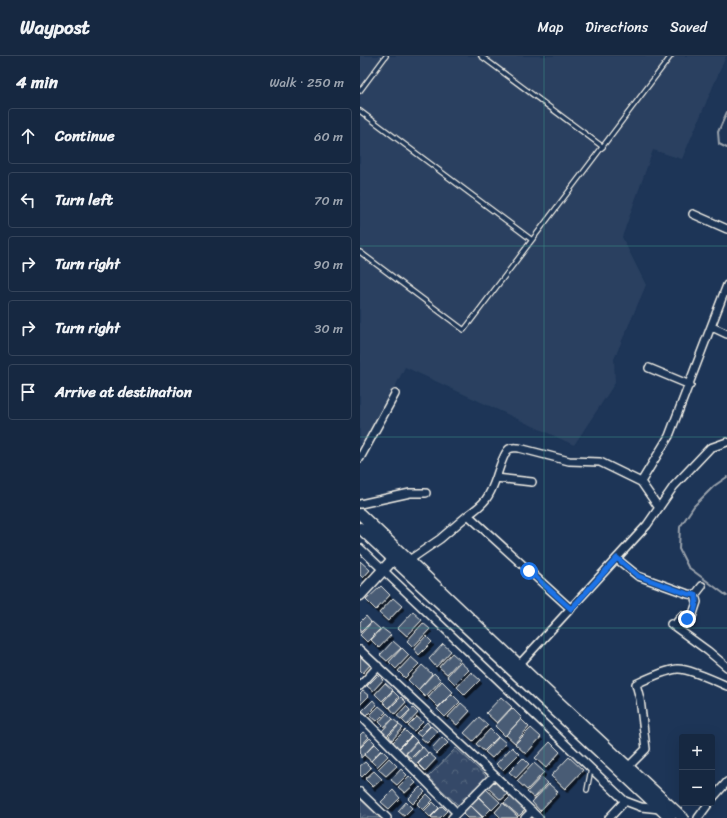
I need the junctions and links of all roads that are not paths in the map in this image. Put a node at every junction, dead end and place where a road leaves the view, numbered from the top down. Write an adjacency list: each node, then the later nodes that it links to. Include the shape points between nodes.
1 (386, 56): 4 (lane)
2 (481, 56): 6 (lane)
3 (671, 56): 6 (lane)
4 (360, 91)
5 (360, 111): 9 (lane)
6 (603, 147): 9 (lane)
7 (693, 214): 8 (street)
8 (727, 229)
9 (532, 240): 10 (lane, via 464,330)
10 (360, 252)
11 (727, 285): 12 (street)
12 (712, 327): 13 (street); 15 (street)
13 (727, 334)
14 (649, 368): 15 (street)
15 (690, 385): 21 (street, via 670,436)
16 (395, 394): 18 (street)
17 (727, 442): 24 (street, via 710,448 674,486)
18 (360, 458)
19 (496, 478): 20 (street); 21 (street, via 509,449 519,448 569,461 600,462); 26 (street, via 486,500)
20 (532, 482)
21 (641, 482): 24 (street)
22 (426, 493): 23 (street, via 410,493)
23 (360, 504)
24 (659, 508): 29 (street)
25 (360, 514): 30 (street)
26 (468, 515): 30 (street, via 440,539); 35 (street)
27 (360, 528): 30 (street)
28 (360, 548): 31 (street)
29 (617, 558): 34 (street, via 638,576); 35 (street)
30 (400, 560): 31 (street); 39 (street)
31 (383, 570): 33 (street); 44 (street)
32 (702, 586): 34 (street)
33 (360, 595)
34 (696, 595): 38 (street, via 697,602 692,618 682,616 672,625)
35 (571, 609): 39 (street)
36 (360, 650): 37 (street)
37 (378, 666): 40 (street); 45 (street)
38 (727, 667)
39 (515, 668): 43 (street); 52 (street)
40 (360, 686)
41 (727, 686): 43 (street, via 701,674 678,669 636,684 646,749)
42 (360, 715): 54 (street)
43 (628, 767): 60 (street)
44 (591, 768): 47 (lane); 50 (street)
45 (494, 775): 53 (street); 54 (street)
46 (727, 782): 49 (street)
47 (587, 790)
48 (360, 792): 55 (street)
49 (715, 796)
50 (625, 801): 52 (street, via 642,807); 58 (street)
51 (707, 806): 61 (street)
52 (660, 809): 59 (street)
53 (532, 811): 56 (street); 57 (street)
54 (455, 815)
55 (386, 818)
56 (525, 818)
57 (539, 818)
58 (609, 818)
59 (670, 818)
60 (683, 818)
61 (698, 818)

